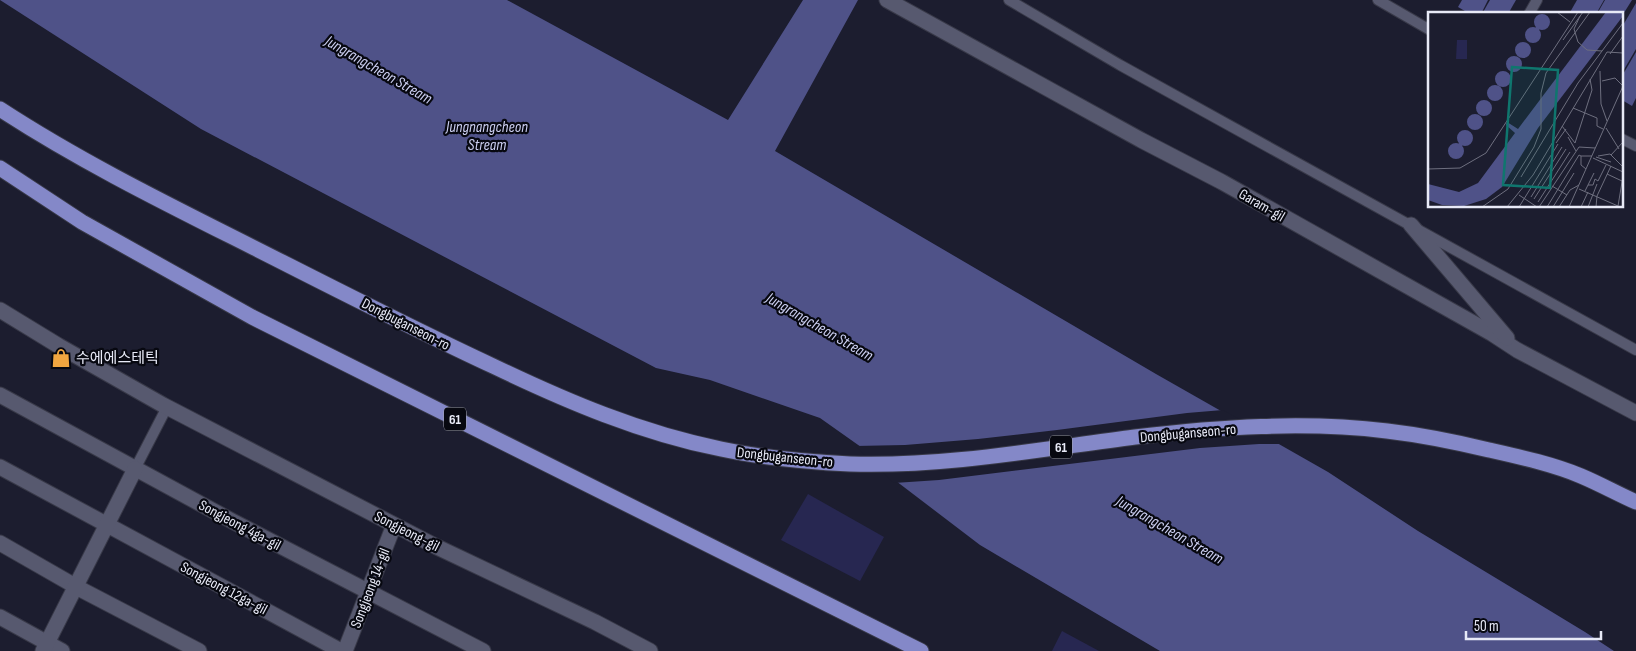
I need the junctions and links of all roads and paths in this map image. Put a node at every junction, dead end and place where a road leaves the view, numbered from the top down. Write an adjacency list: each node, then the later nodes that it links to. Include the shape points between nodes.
1 (887, 0): 13 (street, Garam-gil, via 1222,182)
2 (1009, 0): 11 (lane, via 1120,65)
3 (1378, 0): 6 (lane)
4 (1537, 0): 5 (lane)
5 (1530, 12)
6 (1428, 29)
7 (0, 109): 20 (highway, Dongbuganseon-ro / 61, via 132,186 436,340 612,418 717,449 806,462 886,465 1228,428 1349,427 1456,442 1518,456 1578,475)
8 (1624, 140): 9 (lane)
9 (1636, 146)
10 (0, 168): 34 (highway, 61, via 82,222 252,317)
11 (1411, 225): 13 (street); 14 (lane)
12 (0, 310): 16 (street, Songjeong-gil)
13 (1517, 350): 17 (street, Garam-gil)
14 (1636, 350)
15 (0, 395): 19 (street, Songjeong 4ga-gil)
16 (167, 407): 19 (lane); 22 (street, Songjeong-gil)
17 (1636, 413)
18 (0, 467): 21 (street, Songjeong 12ga-gil)
19 (135, 469): 21 (street); 25 (street, Songjeong 4ga-gil)
20 (1636, 502)
21 (107, 525): 24 (street); 30 (street, Songjeong 12ga-gil)
22 (394, 525): 25 (street, Songjeong 14-gil); 33 (street, Songjeong-gil)
23 (0, 543): 24 (street)
24 (75, 586): 27 (street); 29 (street)
25 (369, 592): 31 (street, Songjeong 14-gil); 32 (street, Songjeong 4ga-gil)
26 (0, 617): 27 (street)
27 (45, 647): 28 (street)
28 (62, 651)
29 (199, 651)
30 (341, 651)
31 (345, 651)
32 (483, 651)
33 (650, 651)
34 (921, 651)

